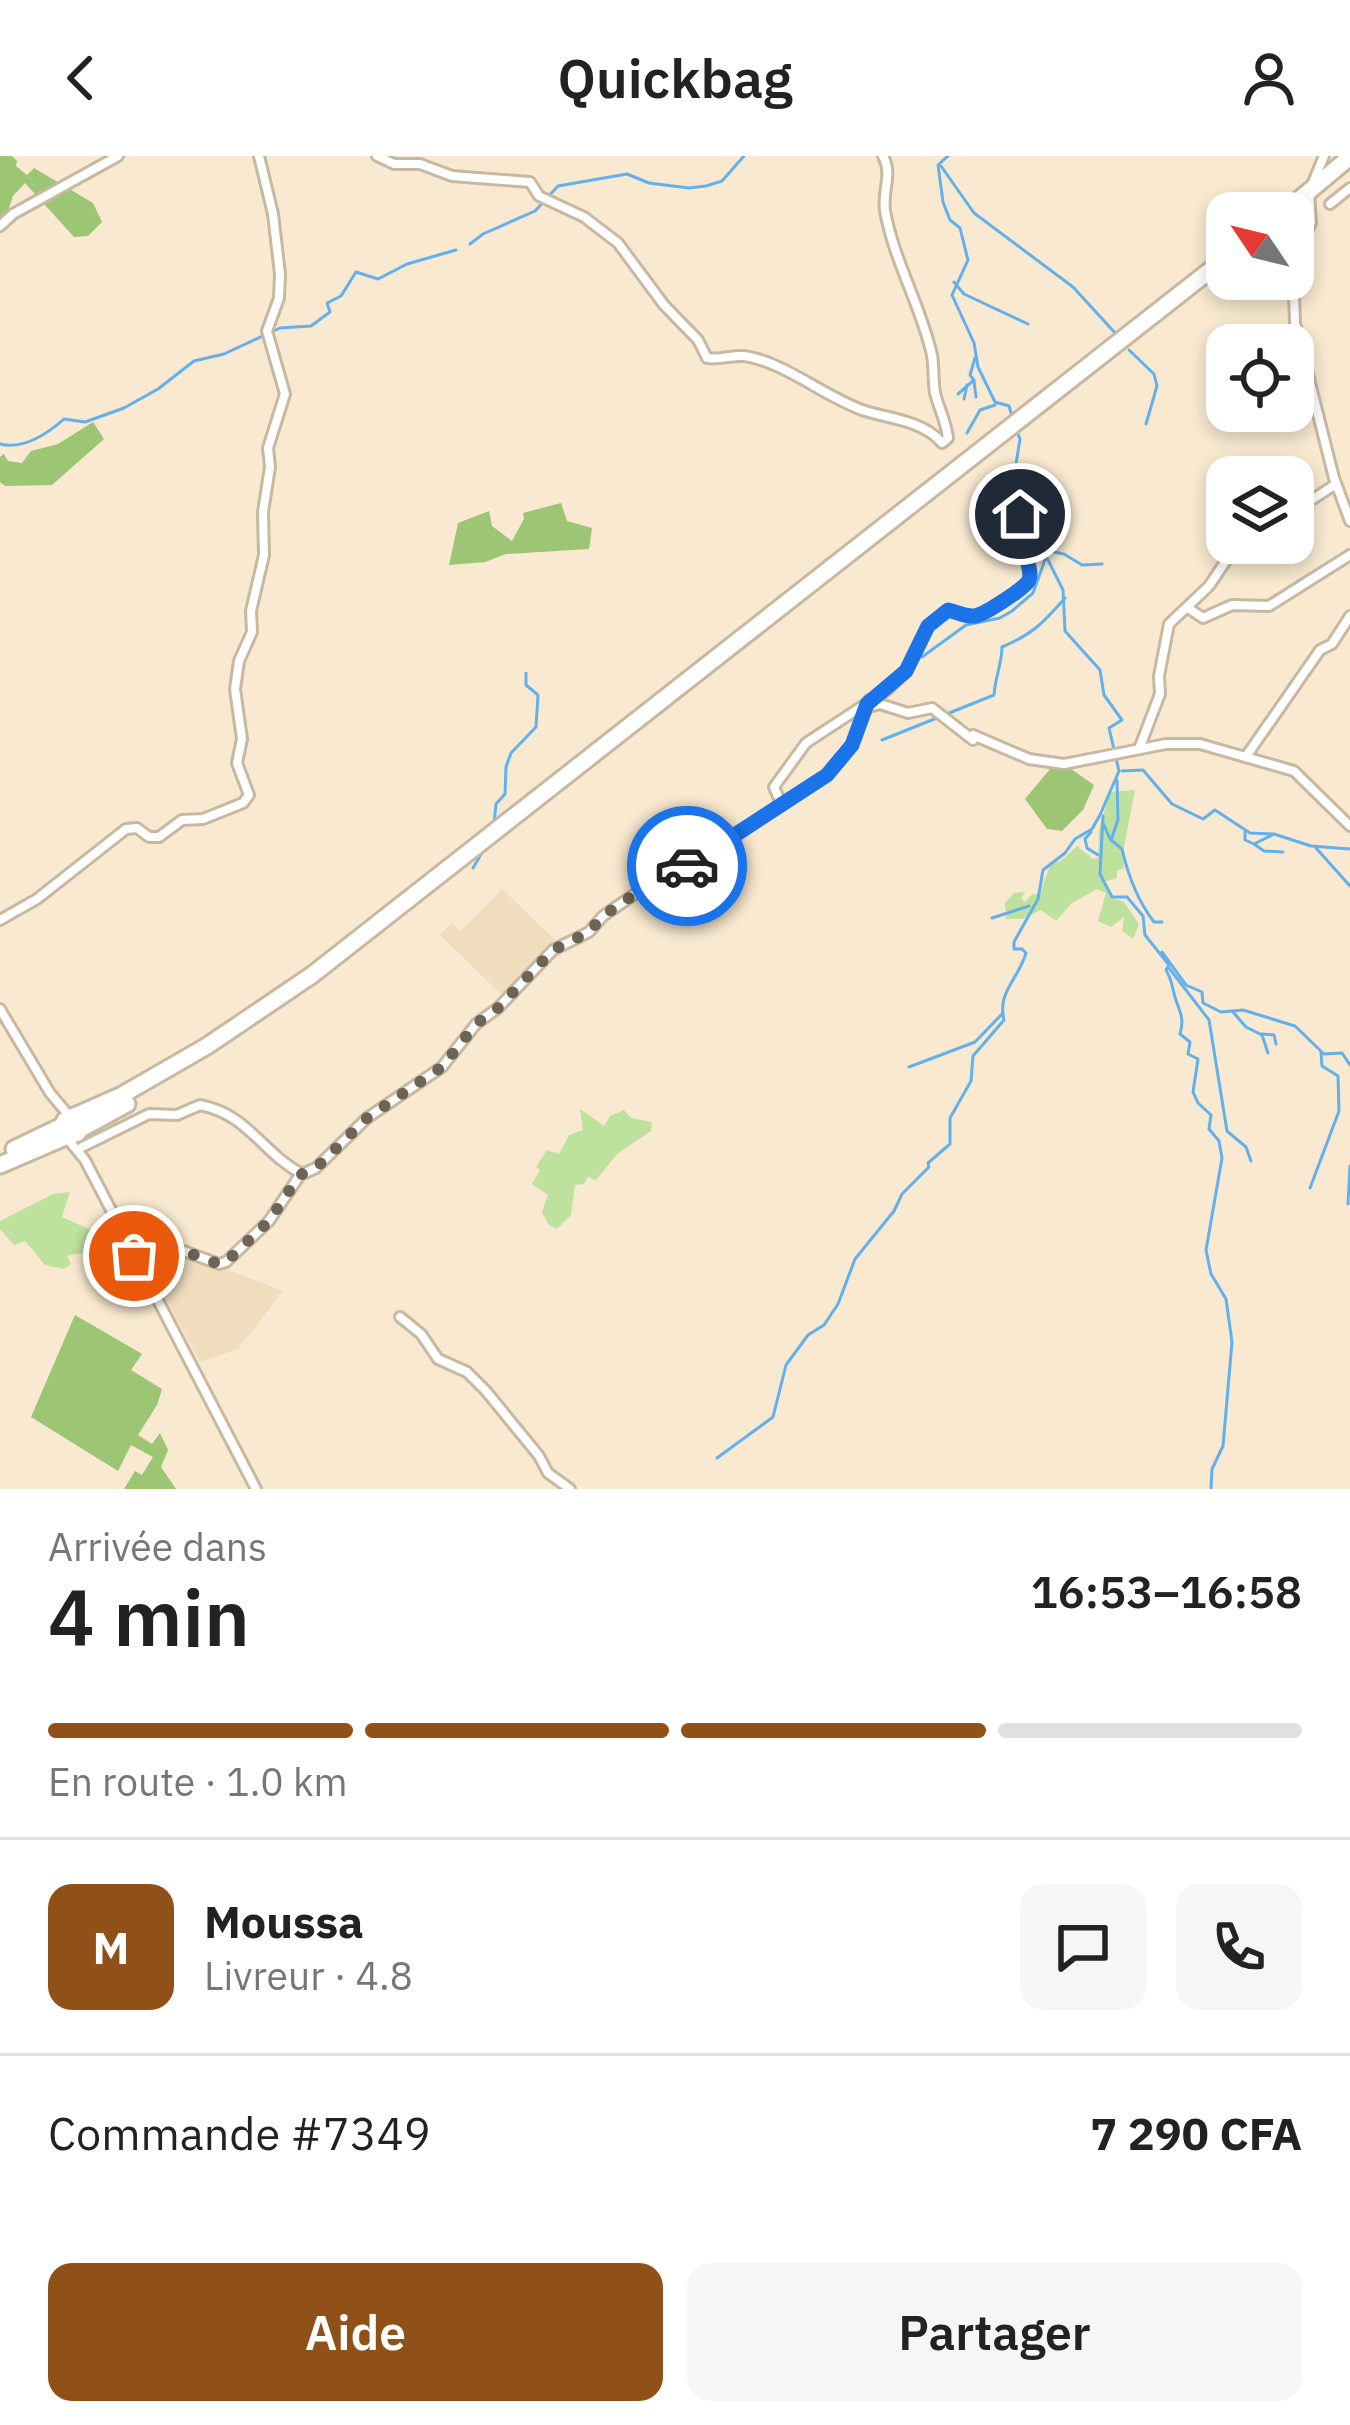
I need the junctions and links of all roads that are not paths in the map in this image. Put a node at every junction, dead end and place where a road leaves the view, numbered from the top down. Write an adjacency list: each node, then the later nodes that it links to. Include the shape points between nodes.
1 (118, 156): 13 (street)
2 (259, 156): 31 (street, via 280,274 267,331 285,394 268,448 264,555 235,689 237,764 249,795 159,837 126,829)
3 (377, 156): 4 (street, via 452,176 530,182 539,196 618,244 706,358 747,357 827,386 848,404 932,430 942,443 948,438 932,353 892,243)
4 (883, 156)
5 (1324, 156): 9 (street)
6 (1350, 157): 10 (highway)
7 (1350, 169): 11 (highway)
8 (1350, 188): 12 (street)
9 (1312, 192)
10 (1314, 193)
11 (1314, 194)
12 (1330, 204)
13 (0, 226)
14 (1206, 274): 17 (highway)
15 (1206, 284): 17 (highway)
16 (1294, 300): 18 (street)
17 (1015, 429): 33 (highway, via 302,995)
18 (1336, 484): 19 (street); 21 (street)
19 (1314, 498)
20 (1020, 514): 26 (street, via 1027,584 988,613 941,613 906,671)
21 (1350, 521)
22 (1350, 555): 24 (street, via 1269,607 1232,604 1203,618)
23 (1224, 564): 24 (street)
24 (1188, 608): 27 (street, via 1169,624 1160,694)
25 (1350, 616): 28 (street)
26 (864, 706): 27 (street, via 911,713 932,707 973,737 1042,762); 29 (street, via 852,745 827,775); 29 (street, via 806,743 774,787)
27 (1139, 749): 28 (street, via 1190,743)
28 (1246, 755): 30 (street, via 1304,778)
29 (781, 803): 37 (street, via 559,946 476,1024 434,1081 367,1118)
30 (1350, 826)
31 (0, 920)
32 (0, 1009): 33 (street)
33 (72, 1132): 34 (highway); 35 (street); 35 (street); 36 (highway); 37 (street, via 200,1105 233,1115)
34 (0, 1155)
35 (85, 1160): 38 (street)
36 (0, 1166)
37 (302, 1174): 38 (street, via 226,1262 170,1246 154,1257)
38 (134, 1256): 40 (street)
39 (400, 1317): 41 (street, via 438,1359 482,1387 548,1473)
40 (256, 1489)
41 (570, 1489)

